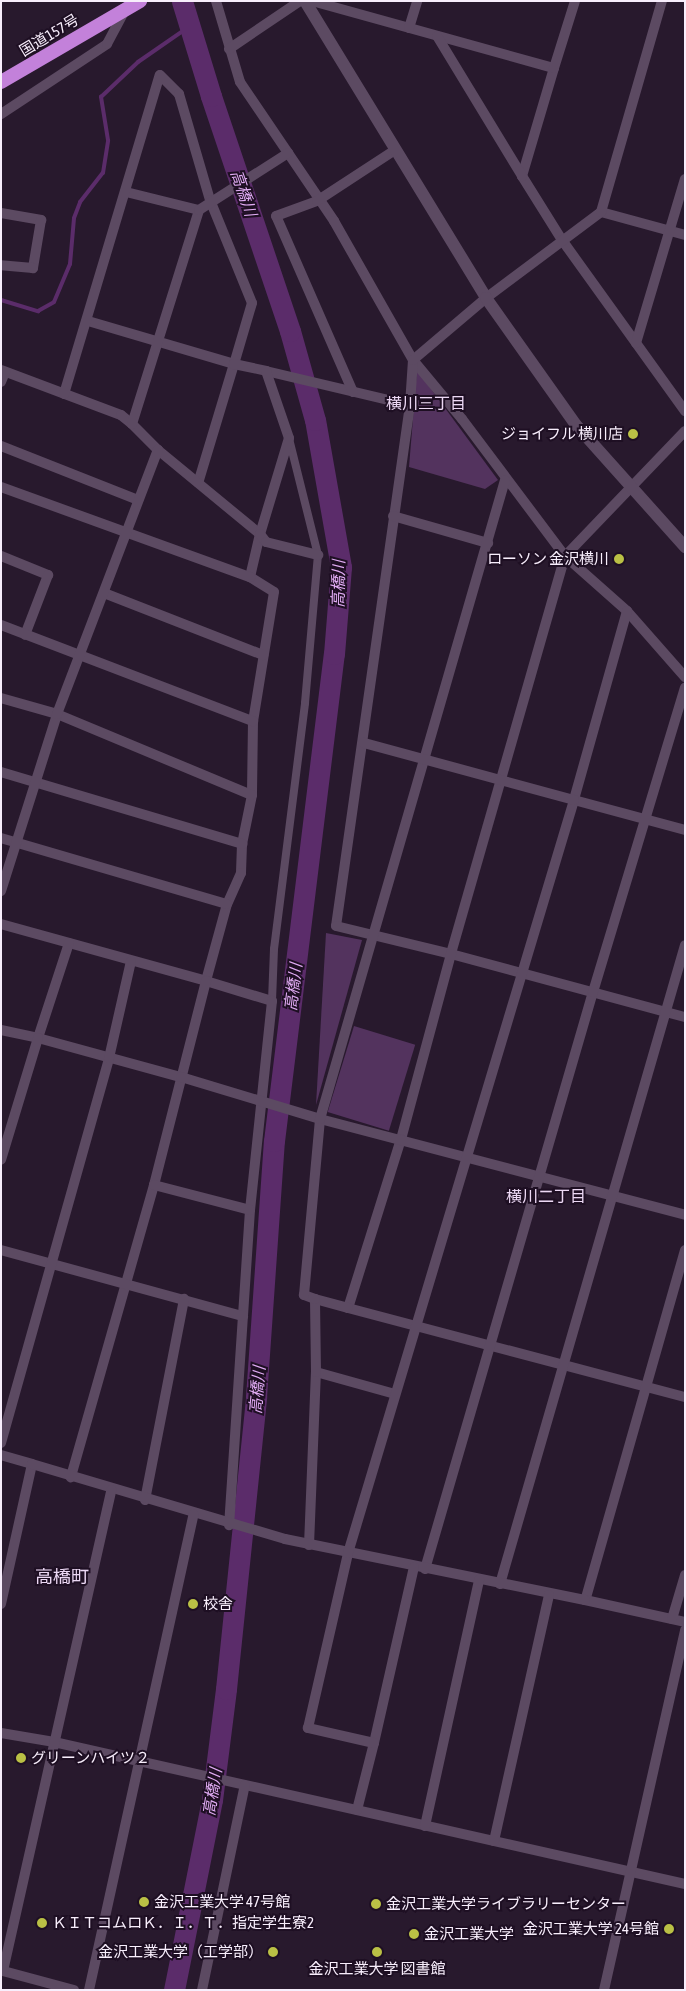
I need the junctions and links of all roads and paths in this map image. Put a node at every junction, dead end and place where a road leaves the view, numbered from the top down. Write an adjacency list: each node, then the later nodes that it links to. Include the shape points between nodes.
1 (140, 1): 9 (highway, 国道157号)
2 (216, 1): 12 (street)
3 (300, 1): 12 (street)
4 (305, 1): 16 (street)
5 (312, 1): 10 (street)
6 (417, 1): 10 (street)
7 (575, 1): 13 (street)
8 (662, 1): 24 (street)
9 (125, 10): 14 (highway, 国道157号); 15 (street, via 106,44)
10 (409, 28): 11 (street)
11 (437, 36): 13 (street); 18 (street)
12 (229, 49): 17 (street, via 240,82)
13 (554, 68): 18 (street)
14 (1, 82)
15 (1, 114)
16 (395, 150): 22 (street); 30 (street)
17 (288, 153): 21 (street); 22 (street)
18 (522, 176): 28 (street)
19 (685, 179): 26 (street)
20 (126, 192): 21 (street, via 160,76 179,94); 23 (street); 31 (street)
21 (210, 200): 23 (street); 35 (street, via 252,303)
22 (318, 201): 34 (street, via 334,221); 38 (street, via 276,216)
23 (198, 210): 32 (street)
24 (601, 212): 26 (street); 28 (street)
25 (1, 213): 29 (street, via 41,220 32,268)
26 (670, 231): 27 (street); 33 (street)
27 (685, 235)
28 (562, 240): 30 (street); 33 (street)
29 (1, 264)
30 (486, 298): 34 (street); 50 (street, via 576,424)
31 (88, 321): 32 (street); 39 (street)
32 (158, 341): 35 (street); 42 (street)
33 (636, 343): 41 (street)
34 (413, 360): 40 (street); 47 (street, via 462,419)
35 (234, 364): 36 (street); 48 (street)
36 (269, 372): 38 (street); 44 (street)
37 (3, 375): 39 (street)
38 (353, 392): 40 (street)
39 (64, 394): 42 (street, via 121,415)
40 (410, 405): 52 (street)
41 (685, 411)
42 (132, 424): 46 (street)
43 (685, 431): 50 (street)
44 (289, 438): 54 (street); 57 (street)
45 (1, 446): 51 (street)
46 (158, 450): 48 (street); 51 (street)
47 (505, 480): 55 (street); 59 (street)
48 (198, 483): 54 (street)
49 (1, 487): 53 (street)
50 (630, 487): 56 (street); 59 (street)
51 (138, 500): 53 (street)
52 (393, 516): 55 (street); 72 (street)
53 (126, 532): 60 (street); 61 (street)
54 (260, 534): 57 (street, via 266,542); 60 (street)
55 (488, 544): 73 (street)
56 (685, 547)
57 (318, 555): 95 (street, via 305,703 274,949)
58 (1, 556): 64 (street, via 48,575)
59 (564, 556): 62 (street); 75 (street)
60 (250, 577): 65 (street, via 274,592)
61 (104, 593): 65 (street); 66 (street)
62 (627, 611): 67 (street); 78 (street)
63 (1, 625): 64 (street)
64 (25, 635): 66 (street)
65 (263, 655): 71 (street)
66 (79, 656): 70 (street); 71 (street)
67 (685, 677)
68 (685, 688): 79 (street)
69 (1, 698): 70 (street)
70 (57, 714): 76 (street); 77 (street)
71 (253, 721): 77 (street)
72 (364, 743): 73 (street); 87 (street, via 336,926)
73 (425, 759): 75 (street); 87 (street)
74 (1, 772): 76 (street)
75 (500, 780): 78 (street); 90 (street)
76 (37, 781): 82 (street); 83 (street)
77 (252, 795): 83 (street)
78 (574, 800): 79 (street); 92 (street)
79 (645, 820): 80 (street); 94 (street)
80 (685, 830)
81 (1, 838): 82 (street)
82 (19, 843): 84 (street); 85 (street)
83 (242, 844): 85 (street, via 241,873)
84 (1, 891)
85 (227, 904): 93 (street)
86 (1, 924): 88 (street)
87 (373, 935): 90 (street); 103 (street)
88 (69, 943): 91 (street); 99 (street)
89 (685, 944): 96 (street)
90 (451, 954): 92 (street); 104 (street)
91 (131, 961): 93 (street); 100 (street)
92 (521, 974): 94 (street); 105 (street)
93 (206, 981): 95 (street); 101 (street)
94 (593, 992): 96 (street); 107 (street)
95 (272, 1001): 102 (street)
96 (665, 1012): 97 (street); 109 (street)
97 (685, 1017)
98 (1, 1030): 99 (street)
99 (38, 1038): 100 (street); 106 (street)
100 (109, 1058): 101 (street); 114 (street)
101 (182, 1077): 102 (street); 108 (street)
102 (259, 1102): 103 (street); 110 (street)
103 (320, 1119): 104 (street); 117 (street, via 304,1295)
104 (402, 1139): 105 (street); 118 (street)
105 (466, 1156): 107 (street); 120 (street)
106 (1, 1160)
107 (540, 1177): 109 (street); 121 (street)
108 (154, 1185): 110 (street); 115 (street)
109 (612, 1196): 111 (street); 122 (street)
110 (250, 1210): 119 (street)
111 (685, 1216)
112 (1, 1250): 114 (street)
113 (685, 1250): 124 (street)
114 (51, 1263): 115 (street); 127 (street)
115 (124, 1282): 116 (street); 130 (street)
116 (184, 1299): 119 (street); 132 (street)
117 (315, 1299): 118 (street); 123 (street)
118 (348, 1308): 120 (street)
119 (243, 1316): 134 (street)
120 (415, 1327): 121 (street); 125 (street)
121 (491, 1346): 122 (street); 138 (street)
122 (562, 1365): 124 (street); 141 (street)
123 (316, 1372): 125 (street); 135 (street)
124 (645, 1387): 126 (street); 143 (street)
125 (396, 1394): 136 (street)
126 (685, 1397)
127 (1, 1443)
128 (1, 1455): 129 (street)
129 (32, 1464): 130 (street); 144 (street)
130 (71, 1477): 131 (street)
131 (111, 1490): 132 (street); 149 (street)
132 (145, 1500): 133 (street)
133 (194, 1514): 134 (street); 151 (street)
134 (229, 1525): 135 (street)
135 (309, 1545): 136 (street)
136 (348, 1553): 137 (street); 150 (street, via 308,1728)
137 (414, 1567): 138 (street); 150 (street)
138 (425, 1570): 140 (street)
139 (685, 1574): 145 (street)
140 (479, 1580): 141 (street); 154 (street)
141 (500, 1584): 142 (street)
142 (549, 1595): 143 (street); 155 (street)
143 (584, 1600): 145 (street)
144 (1, 1604)
145 (672, 1619): 146 (street)
146 (685, 1622)
147 (685, 1630): 156 (street)
148 (1, 1733): 149 (street)
149 (54, 1742): 151 (street); 158 (street)
150 (374, 1743): 153 (street)
151 (139, 1761): 152 (street); 160 (street)
152 (245, 1784): 153 (street); 161 (street)
153 (357, 1810): 154 (street)
154 (425, 1826): 155 (street)
155 (494, 1841): 156 (street)
156 (630, 1872): 157 (street); 162 (street)
157 (685, 1884)
158 (2, 1971): 159 (street)
159 (74, 1990)
160 (89, 1990)
161 (202, 1990)
162 (604, 1990)

